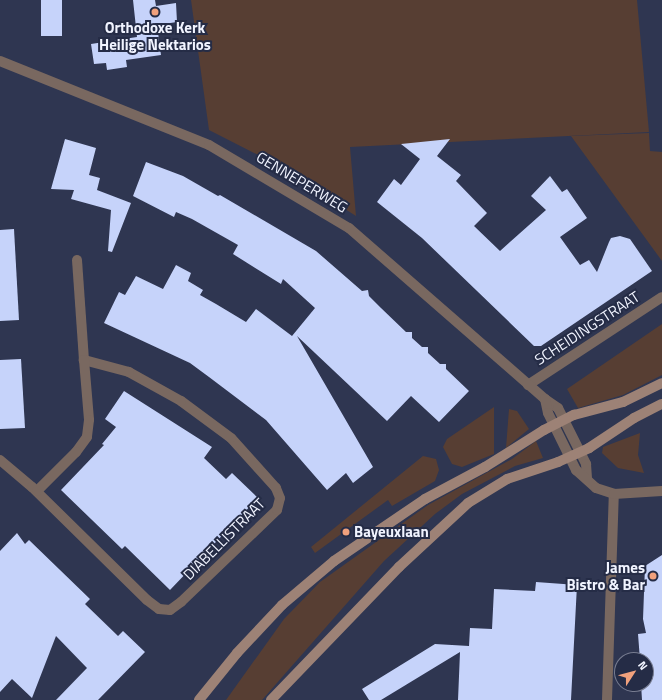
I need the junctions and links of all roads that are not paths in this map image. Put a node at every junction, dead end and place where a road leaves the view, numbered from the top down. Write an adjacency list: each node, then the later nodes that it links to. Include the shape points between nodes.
1 (0, 61): 6 (street, GENNEPERWEG, via 209,145 336,220 349,228)
2 (77, 260): 4 (street)
3 (662, 297): 6 (street, SCHEIDINGSTRAAT)
4 (84, 360): 15 (street, via 87,437 76,452); 15 (street, DIABELLISTRAAT, via 130,372 181,401 231,438 276,488 280,498 277,510 170,610 159,609 147,600)
5 (662, 382): 9 (main road, via 623,402)
6 (528, 385): 7 (street, GENNEPERWEG)
7 (545, 400): 9 (street, GENNEPERWEG, via 558,408); 10 (street, GENNEPERWEG)
8 (662, 404): 11 (main road, via 634,418)
9 (564, 420): 10 (main road); 11 (street, GENNEPERWEG)
10 (554, 424): 12 (street, GENNEPERWEG); 18 (main road, via 485,467 425,499 314,576 251,636)
11 (581, 453): 12 (main road); 14 (street, GENNEPERWEG, via 586,464)
12 (570, 458): 14 (street, GENNEPERWEG, via 576,470); 19 (main road, via 512,477 468,503 399,568)
13 (0, 460): 15 (street, DIABELLISTRAAT)
14 (587, 479): 17 (street, GENNEPERWEG, via 601,490)
15 (37, 491)
16 (662, 491): 17 (street)
17 (614, 494): 20 (street)
18 (200, 700)
19 (271, 700)
20 (607, 700)

